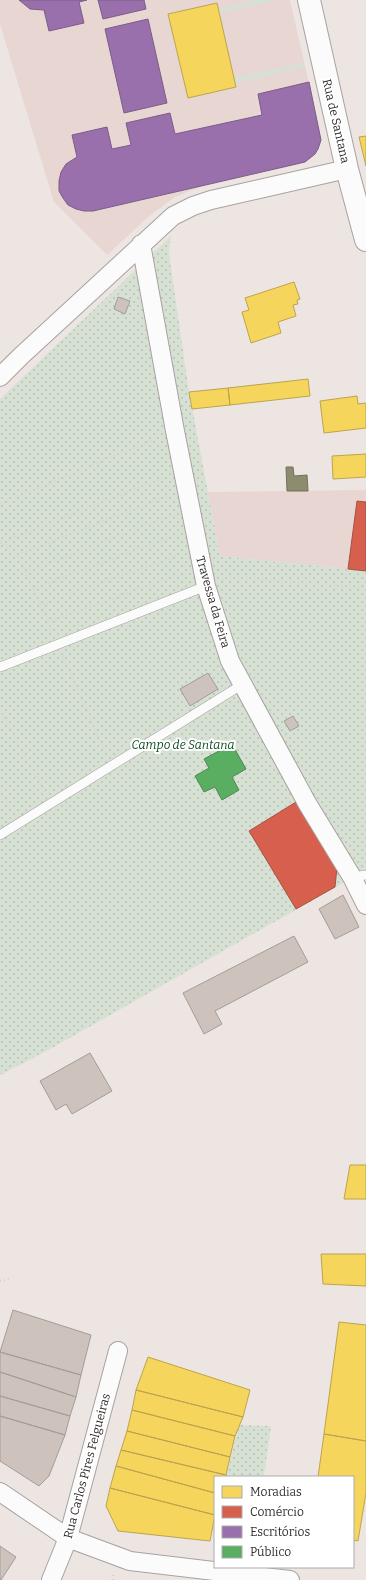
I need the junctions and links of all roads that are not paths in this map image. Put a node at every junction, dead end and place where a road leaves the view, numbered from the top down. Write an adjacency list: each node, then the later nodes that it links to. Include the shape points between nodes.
1 (309, 0): 2 (main road, Rua de Santana)
2 (347, 169): 3 (main road, Rua de Santana); 4 (street, via 193,206 173,216)
3 (366, 240)
4 (142, 244): 5 (street); 6 (street, Travessa da Feira)
5 (0, 378)
6 (206, 586): 7 (lane); 8 (street, Travessa da Feira, via 230,661)
7 (0, 667)
8 (243, 684): 9 (lane); 10 (street, Travessa da Feira, via 307,804)
9 (0, 835)
10 (359, 876): 11 (street, Travessa da Feira)
11 (366, 905)
12 (118, 1351): 14 (street, Rua Carlos Pires Felgueiras)
13 (0, 1492): 14 (street)
14 (68, 1538): 15 (street, Rua Carlos Pires Felgueiras); 16 (street, via 130,1561)
15 (51, 1580)
16 (290, 1580)

